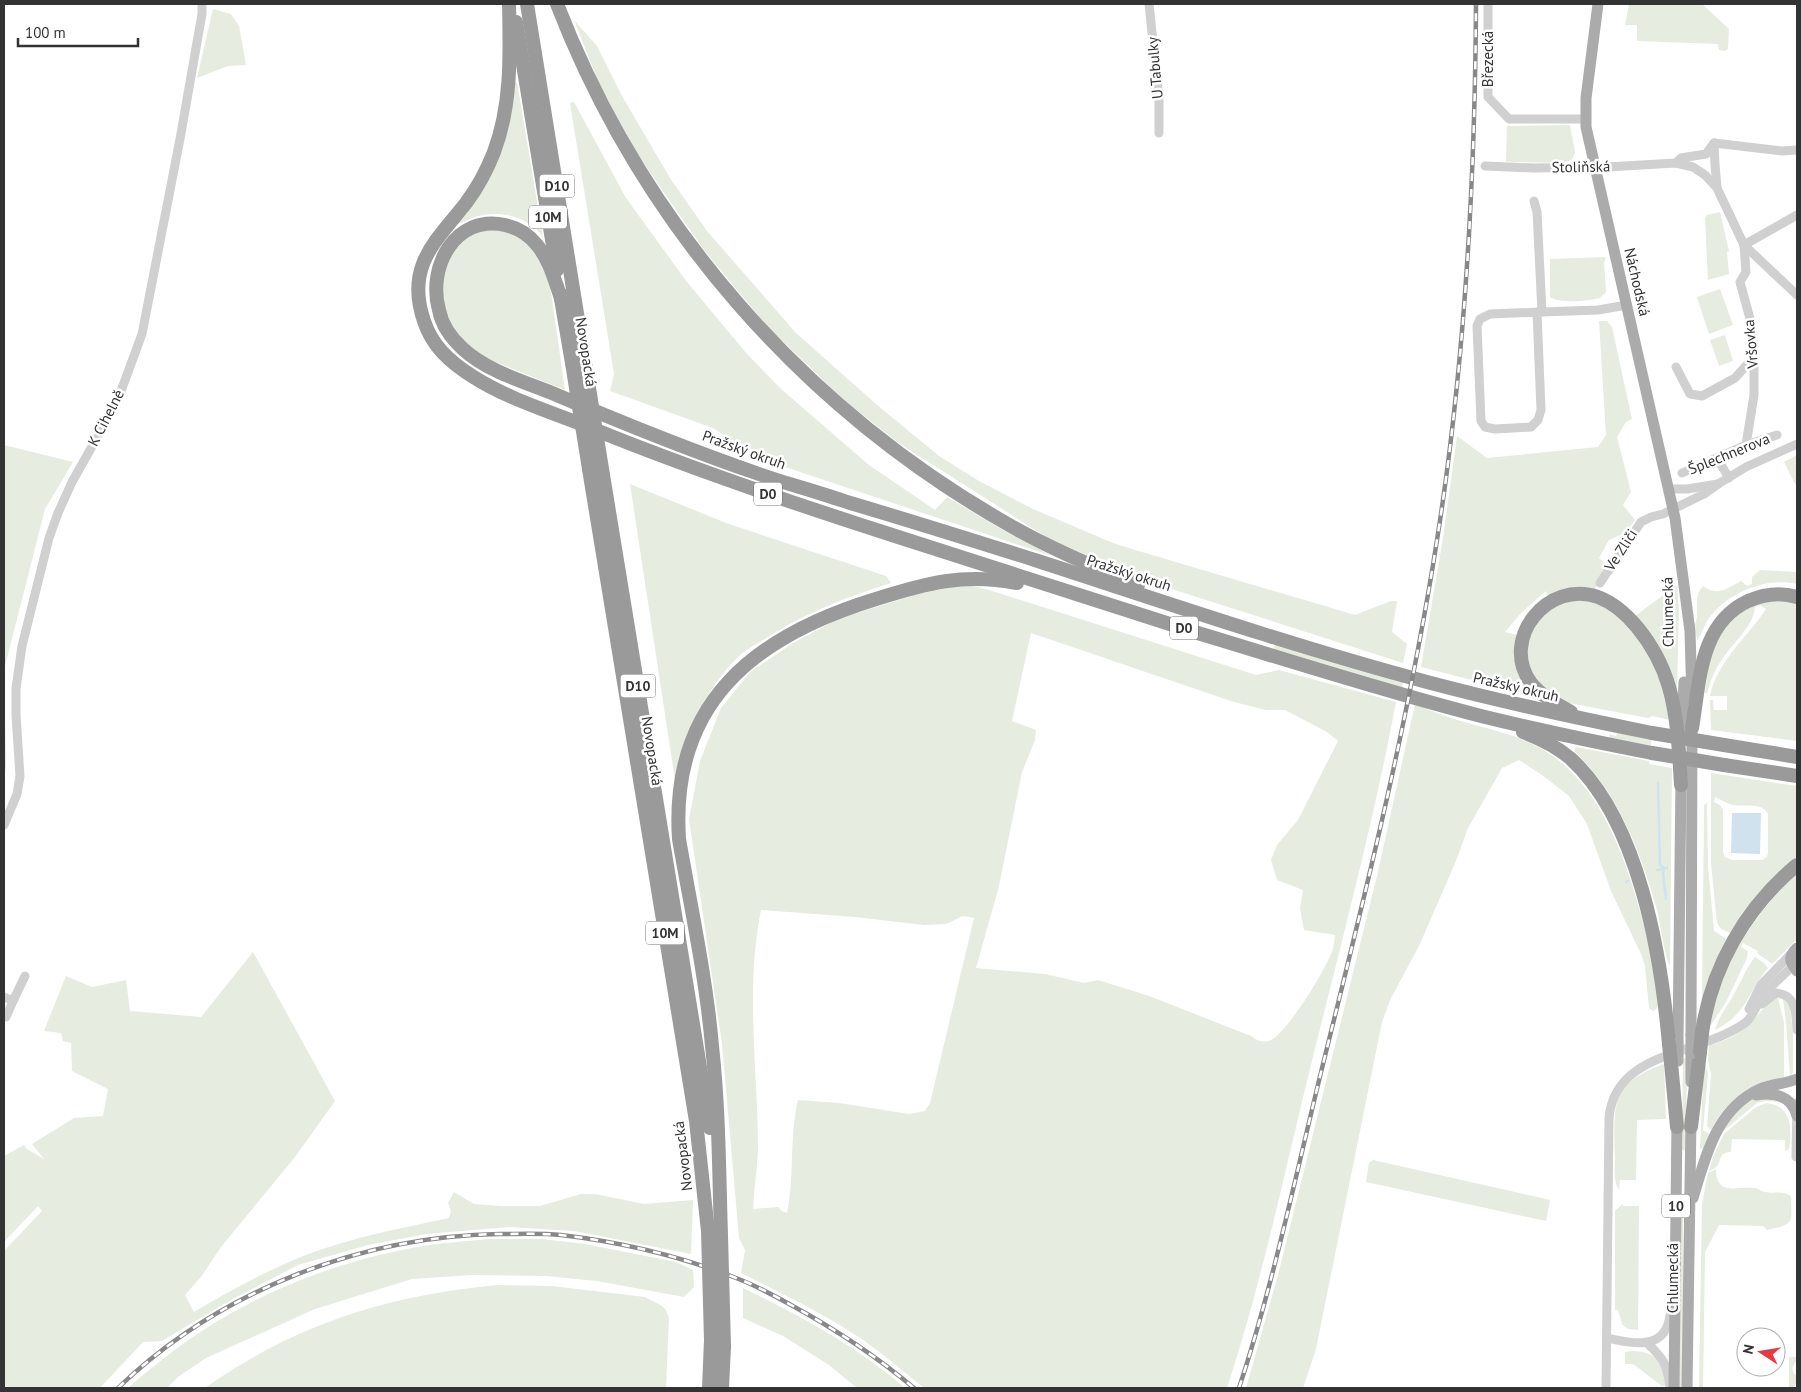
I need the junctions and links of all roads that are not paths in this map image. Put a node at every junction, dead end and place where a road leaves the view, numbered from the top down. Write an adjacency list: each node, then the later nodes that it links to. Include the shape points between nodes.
1 (202, 4): 48 (street, K Cihelně, via 180,139 142,334 117,402 58,513 22,646 16,688 20,776 18,794)
2 (509, 4): 37 (highway, D0, via 509,78 501,130 476,189 431,246 423,263 419,289 421,312 433,341 447,358 476,379 514,397 732,482)
3 (513, 4): 21 (highway, Novopacká / 10M)
4 (527, 4): 67 (highway, Novopacká / D10, bridge, via 709,1121 716,1176)
5 (557, 4): 39 (highway, via 593,86 624,145 670,216 743,311 810,380 892,449 998,519 1045,544)
6 (1149, 4): 10 (street, U Tabulky, via 1159,99)
7 (1488, 4): 9 (street, Březecká, via 1488,97 1509,119)
8 (1598, 4): 9 (main road, Náchodská)
9 (1585, 119): 15 (main road, Náchodská)
10 (1159, 133)
11 (1714, 143): 12 (street); 13 (street, Stoliňská, via 1706,154 1681,158); 16 (street)
12 (1797, 150)
13 (1676, 163): 15 (street, Stoliňská); 16 (street, Stoliňská, via 1693,167)
14 (1485, 166): 15 (street, Stoliňská)
15 (1595, 167): 22 (main road, Náchodská)
16 (1717, 188): 19 (street, Stoliňská)
17 (1534, 201): 23 (street, via 1537,212)
18 (1797, 215): 19 (street)
19 (1744, 245): 20 (street, Stoliňská); 24 (street, Vršovka, via 1746,272 1740,282 1752,326)
20 (1797, 295)
21 (562, 301): 39 (highway, Pražský okruh / D0, via 536,242 508,225 482,225 468,230 447,249 438,269 436,290 444,326 470,355 495,369 760,474); 67 (highway, Novopacká / 10M, bridge)
22 (1627, 305): 23 (street, via 1598,310); 33 (main road, Náchodská)
23 (1539, 312): 23 (street, via 1490,314 1480,319 1477,326 1481,421 1485,427 1531,427 1540,416)
24 (1754, 357): 25 (street, via 1735,378 1702,396 1690,394); 28 (street, Vršovka, via 1754,395)
25 (1676, 367)
26 (1777, 435): 28 (street, Šplechnerova)
27 (1797, 444): 31 (street)
28 (1746, 445): 29 (street, Šplechnerova)
29 (1717, 458): 30 (street, Šplechnerova); 31 (street)
30 (1682, 473)
31 (1729, 478): 32 (street)
32 (1718, 484): 33 (street); 34 (street, Ve Zliči)
33 (1669, 489): 34 (main road, Náchodská)
34 (1673, 509): 35 (main road, Náchodská); 36 (street, Ve Zliči, via 1645,519 1637,526)
35 (1682, 565): 42 (main road, Chlumecká, via 1690,631); 47 (main road, Chlumecká, via 1684,691)
36 (1600, 583)
37 (1067, 592): 40 (highway, D0, via 1334,675); 67 (highway, via 1004,580 966,578 919,586 872,600 831,614 781,638 738,672 708,708 684,767 678,818 712,1046 717,1109)
38 (1797, 596): 42 (highway, via 1760,596 1736,608 1721,621 1706,653)
39 (1217, 618): 41 (highway, Pražský okruh / D0, via 1427,682)
40 (1483, 716): 46 (highway, D0, bridge, via 1652,753); 59 (highway, via 1531,735 1564,753 1587,776 1609,808 1627,846 1646,909)
41 (1588, 720): 43 (highway, Pražský okruh / D0, bridge); 47 (highway, via 1536,689 1528,678 1522,659 1523,639 1534,616 1552,601 1577,594 1600,598 1620,610 1639,630 1659,661 1676,718)
42 (1692, 728): 58 (main road, Chlumecká)
43 (1724, 746): 44 (highway); 45 (highway, Pražský okruh / D0)
44 (1797, 747)
45 (1797, 756)
46 (1797, 776)
47 (1680, 785): 59 (main road, Chlumecká)
48 (4, 825)
49 (1797, 865): 58 (highway, via 1744,923 1712,989)
50 (1795, 960): 54 (street); 56 (street, via 1761,985 1746,1016)
51 (25, 976): 53 (street)
52 (4, 997): 53 (street)
53 (13, 1001): 55 (street)
54 (1754, 1011): 56 (street); 57 (street, via 1773,995 1786,995 1794,1006)
55 (6, 1017)
56 (1733, 1030): 69 (street, via 1639,1068 1624,1080 1614,1095 1609,1118)
57 (1797, 1030)
58 (1697, 1034): 64 (highway, bridge)
59 (1674, 1044): 64 (highway, bridge)
60 (1797, 1078): 61 (main road, via 1764,1088)
61 (1740, 1101): 63 (main road, via 1756,1095 1779,1096 1792,1102); 66 (main road, via 1715,1134)
62 (1797, 1103): 63 (street)
63 (1797, 1116): 65 (street)
64 (1684, 1127): 66 (main road, Chlumecká / 10); 68 (main road, Chlumecká / 10)
65 (1796, 1158)
66 (1689, 1211): 76 (main road, Chlumecká / 10)
67 (715, 1233): 71 (highway, Novopacká / 10M, bridge); 72 (highway, Novopacká / 10M, bridge, via 724,1346)
68 (1676, 1285): 70 (street, via 1667,1326 1661,1336); 75 (main road, Chlumecká / 10)
69 (1607, 1338): 70 (street); 73 (street)
70 (1647, 1343): 74 (street, via 1665,1362)
71 (708, 1388)
72 (722, 1388)
73 (1606, 1388)
74 (1670, 1388)
75 (1674, 1388)
76 (1687, 1388)

